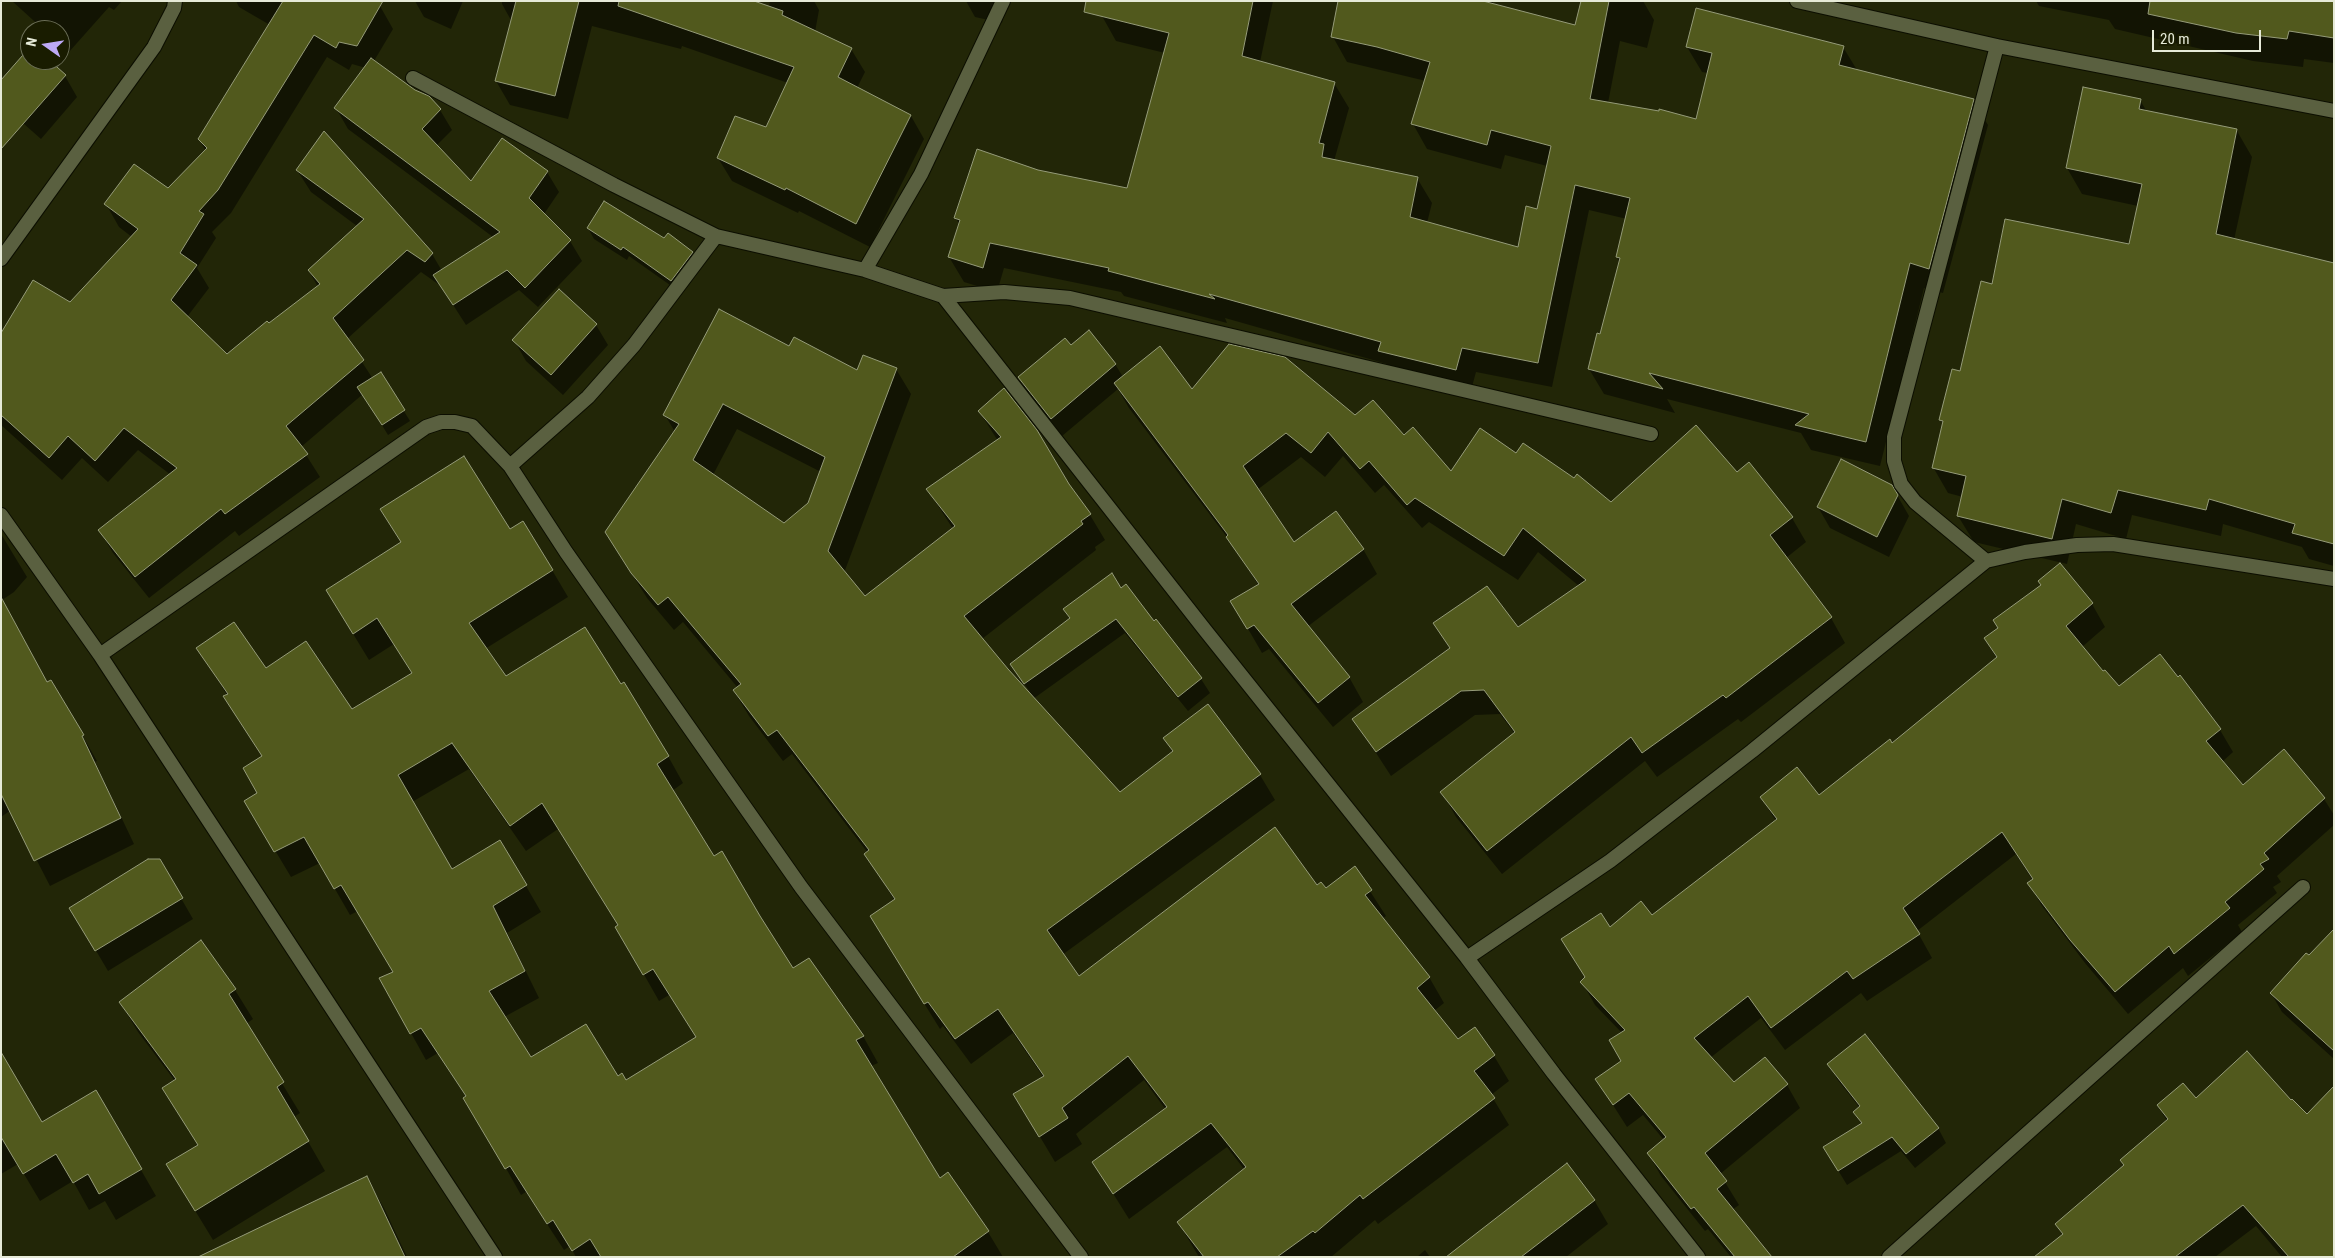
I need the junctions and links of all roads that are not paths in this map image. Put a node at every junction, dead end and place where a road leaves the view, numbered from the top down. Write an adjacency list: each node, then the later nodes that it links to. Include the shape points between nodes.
1 (175, 1): 8 (street, via 154,47)
2 (1003, 1): 9 (street, via 921,174)
3 (1797, 1): 4 (street)
4 (1997, 46): 6 (street); 14 (street, via 1894,436 1894,461 1901,484 1915,502)
5 (413, 78): 7 (street, via 614,186)
6 (2334, 111)
7 (716, 236): 9 (street); 12 (street, via 634,345 588,397)
8 (1, 259)
9 (865, 270): 10 (street)
10 (943, 296): 11 (street, via 1004,292 1070,298); 18 (street)
11 (1651, 434)
12 (510, 466): 16 (street, via 472,426 441,422 426,428); 20 (street, via 566,552 801,887)
13 (1, 515): 16 (street)
14 (1986, 561): 15 (street, via 2024,552 2113,544); 18 (street, via 1752,751 1610,861)
15 (2334, 579)
16 (100, 655): 19 (street)
17 (2303, 887): 22 (street)
18 (1467, 958): 21 (street)
19 (495, 1257)
20 (1081, 1257)
21 (1698, 1257)
22 (1889, 1257)

